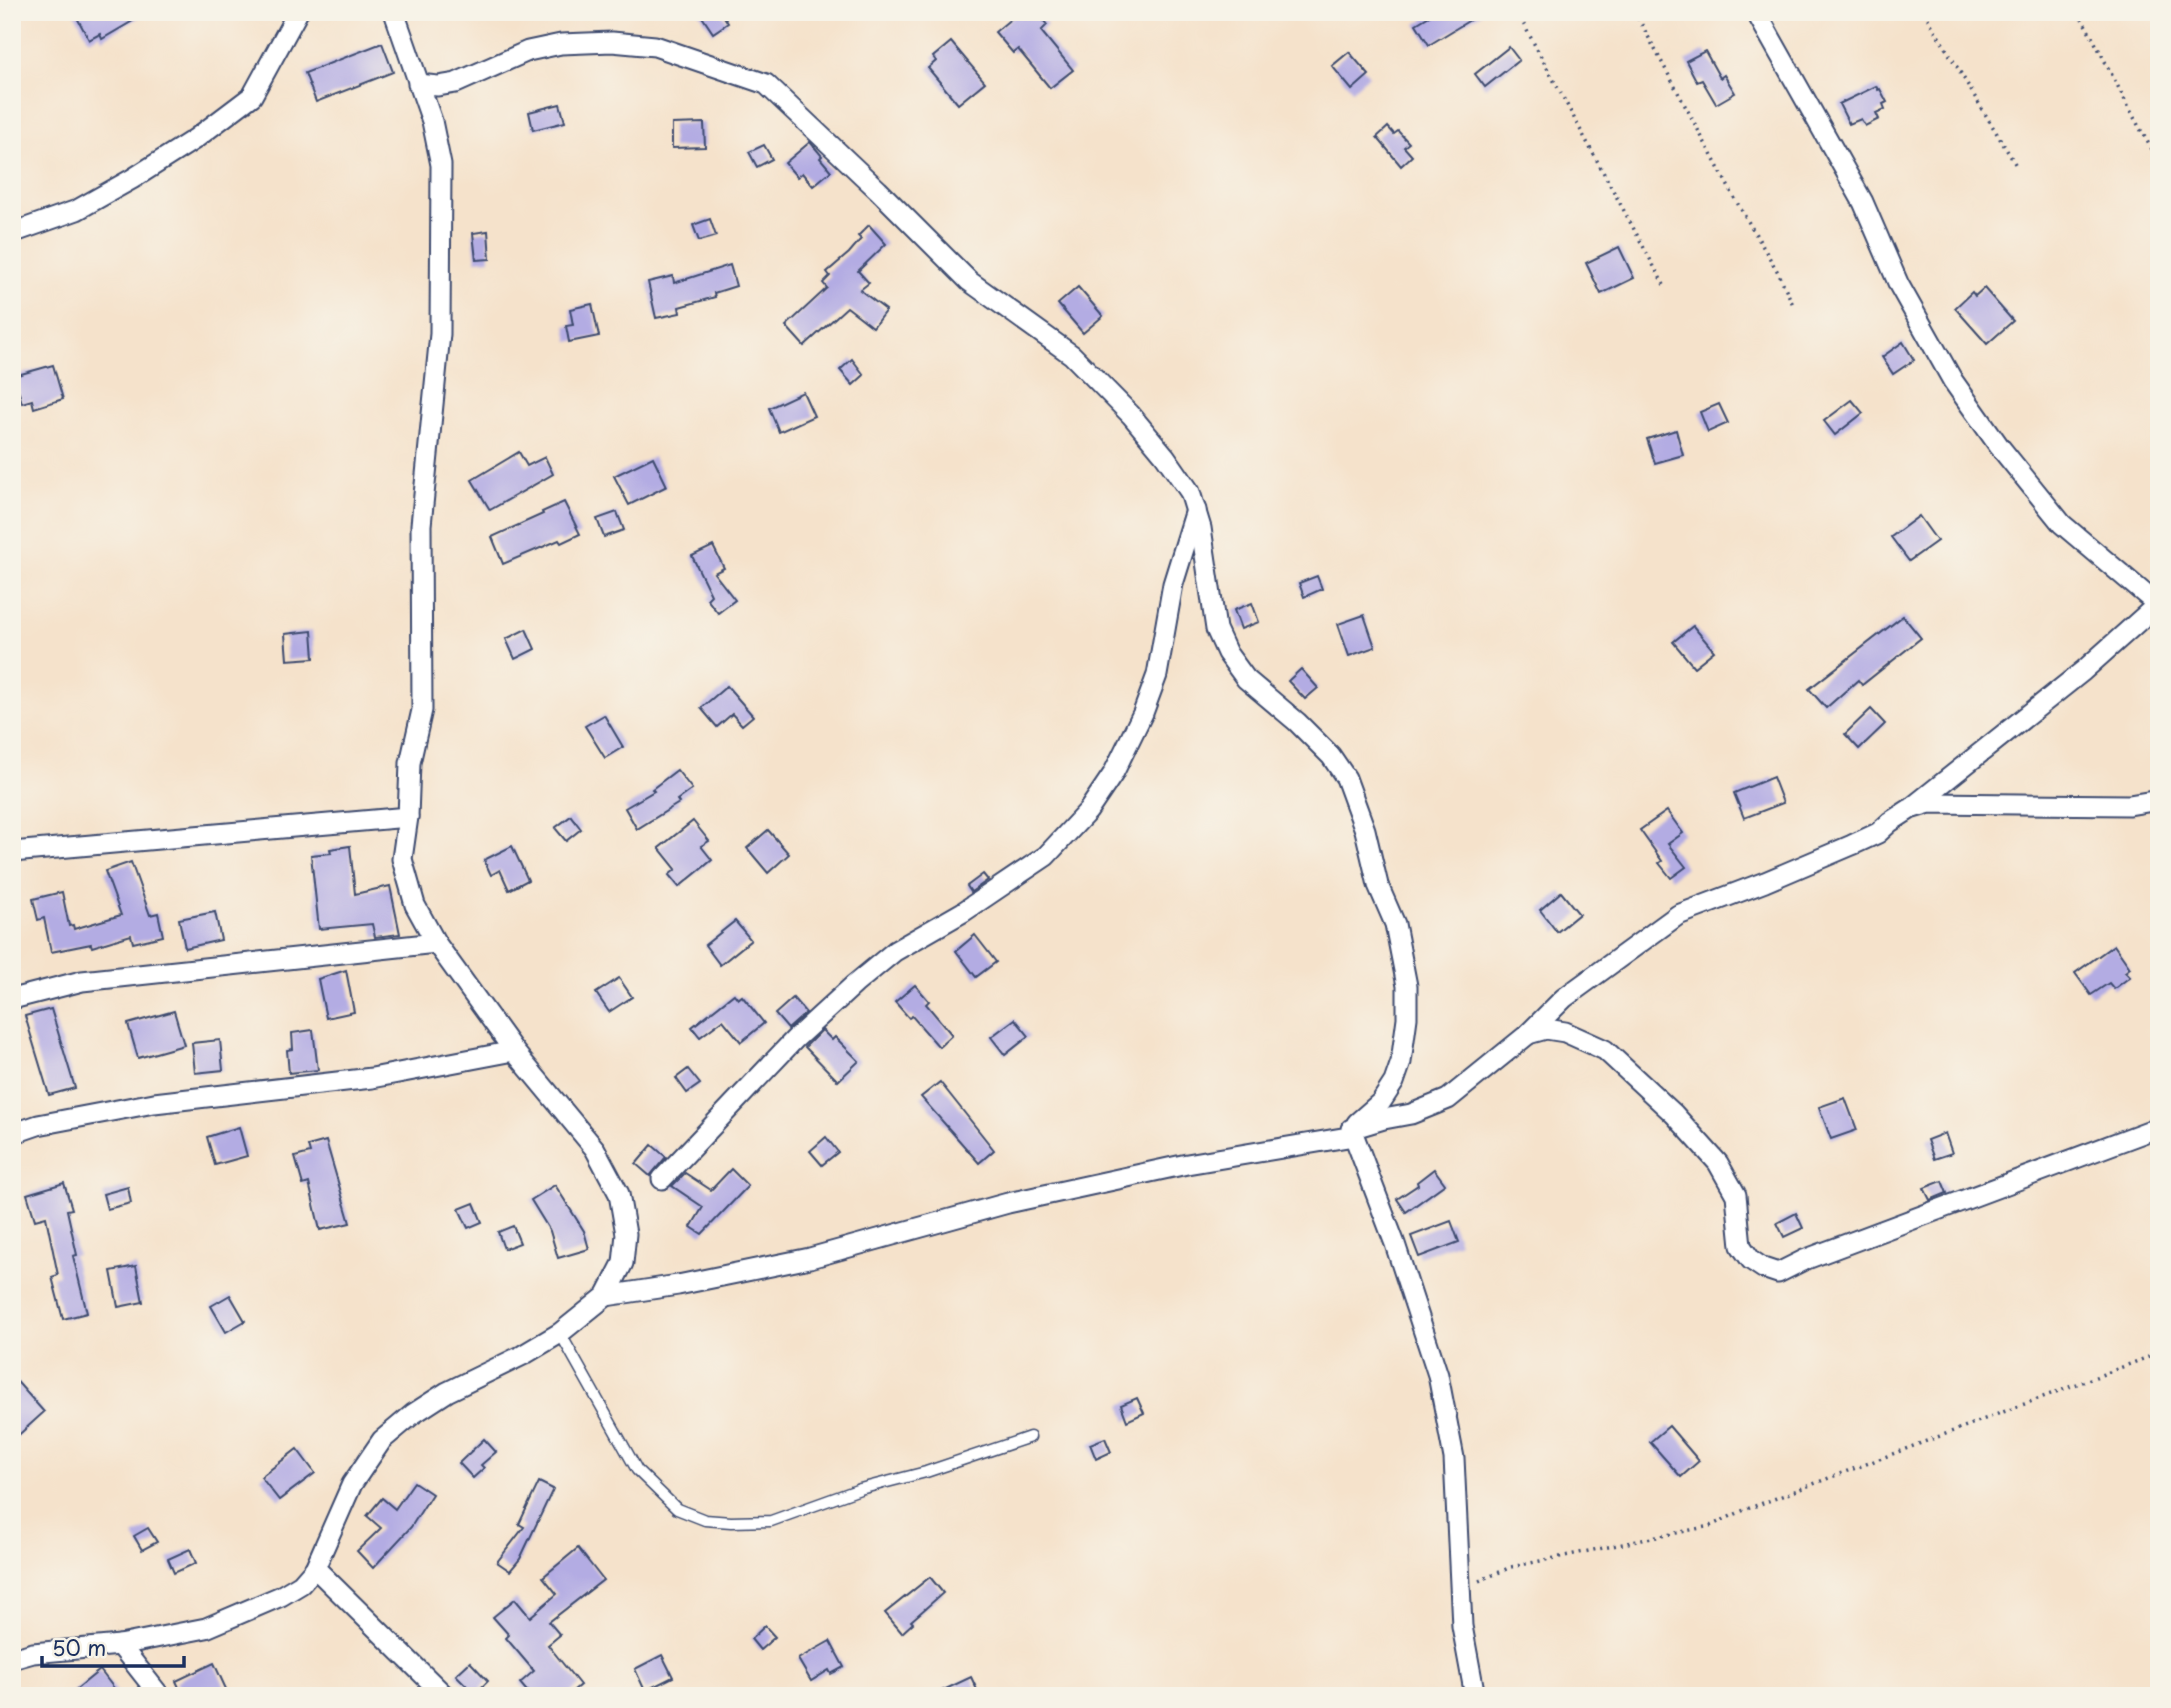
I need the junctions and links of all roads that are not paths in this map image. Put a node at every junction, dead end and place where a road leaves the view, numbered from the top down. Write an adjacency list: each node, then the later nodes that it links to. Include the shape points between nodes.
1 (298, 12): 5 (street, via 252,96 132,179 51,222)
2 (394, 12): 4 (street)
3 (1756, 12): 7 (street, via 1863,202 1899,285 1953,381 2062,524)
4 (418, 84): 6 (street, via 456,83 528,51 612,42 655,46 766,84 969,281 1097,378 1165,456); 10 (street, via 441,165 440,321 421,525 422,709 410,763)
5 (12, 233)
6 (1196, 509): 18 (street, via 1216,629 1227,653 1246,679 1297,722 1346,778 1398,936 1407,986 1401,1062 1381,1102); 19 (street, via 1173,584 1153,688 1113,774 1088,811 1045,856 895,951 855,984 795,1039)
7 (2158, 604): 9 (street, via 2083,671)
8 (2159, 800): 9 (street, via 2129,805 1930,803)
9 (1910, 809): 14 (street, via 1878,833 1852,845 1678,915 1564,998)
10 (408, 817): 11 (street); 12 (street, via 402,859 415,905)
11 (13, 848)
12 (436, 943): 13 (street, via 82,981); 15 (street)
13 (12, 999)
14 (1527, 1035): 16 (street, via 1546,1029 1565,1032 1605,1050 1674,1114 1718,1163 1736,1195 1741,1246 1751,1260 1778,1272); 18 (street, via 1448,1100)
15 (514, 1051): 17 (street, via 372,1078 154,1103); 20 (street, via 595,1149 619,1194 626,1234 623,1263)
16 (2159, 1127)
17 (12, 1133)
18 (1352, 1133): 20 (street, via 1008,1203 810,1258); 28 (street, via 1438,1375 1454,1458 1462,1626)
19 (662, 1179)
20 (606, 1296): 21 (street)
21 (560, 1333): 22 (lane, via 637,1469 677,1509 705,1520 771,1521); 23 (street, via 447,1392 382,1440 352,1484)
22 (1030, 1437)
23 (315, 1568): 24 (street, via 281,1597 206,1628); 27 (street)
24 (120, 1645): 25 (street); 26 (street)
25 (12, 1659)
26 (160, 1696)
27 (445, 1696)
28 (1475, 1696)

